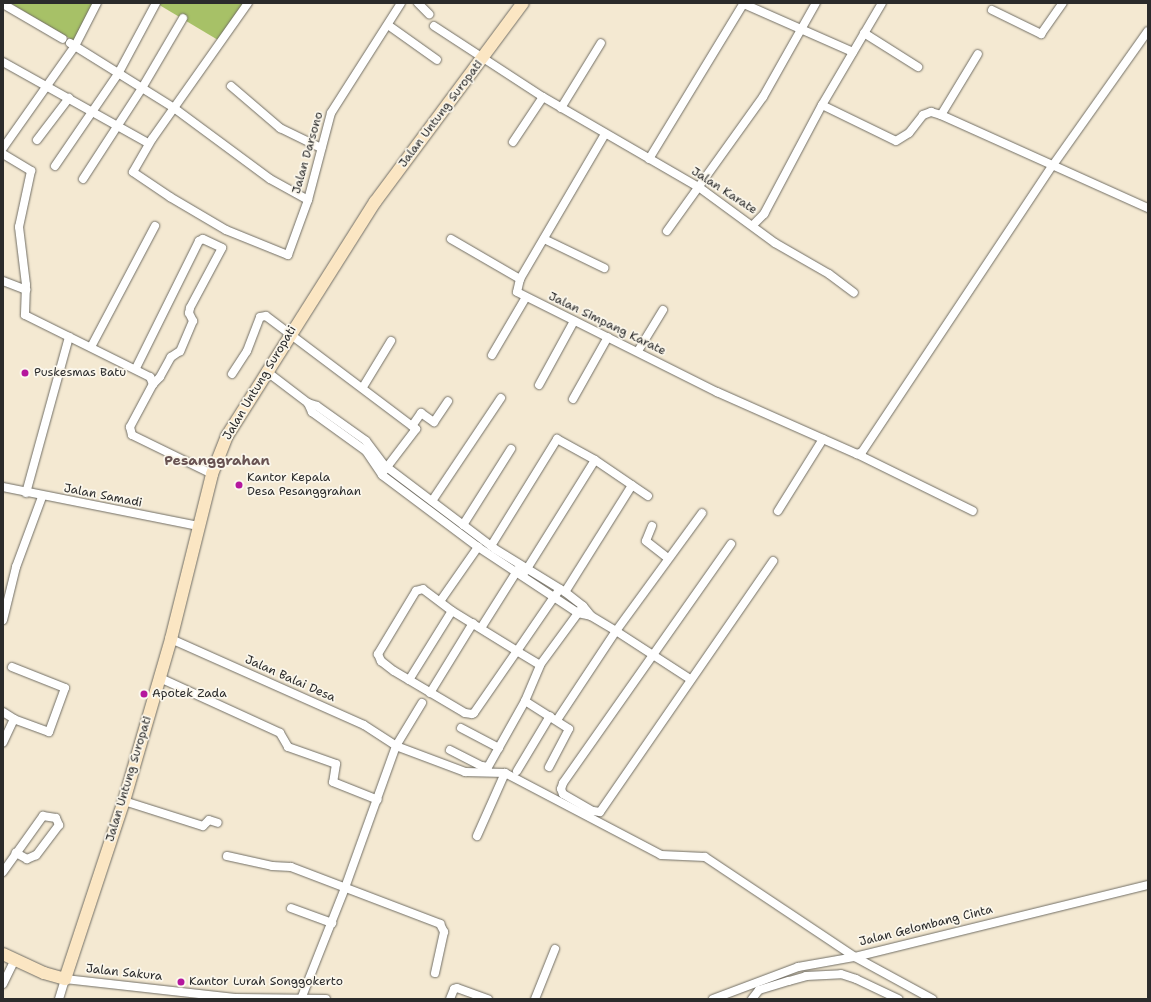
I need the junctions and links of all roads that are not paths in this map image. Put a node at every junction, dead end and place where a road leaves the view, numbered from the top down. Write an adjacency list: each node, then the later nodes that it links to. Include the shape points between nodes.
1 (97, 3): 20 (street)
2 (156, 3): 28 (street)
3 (248, 3): 35 (street)
4 (401, 3): 15 (street, Jalan Darsono)
5 (418, 3): 13 (street)
6 (523, 3): 24 (main road, Jalan Untung Suropati)
7 (744, 3): 17 (street); 47 (street)
8 (816, 3): 17 (street)
9 (882, 3): 19 (street, Jalan Karate)
10 (1063, 3): 12 (street, via 1041,34)
11 (3, 4): 20 (street)
12 (992, 10)
13 (429, 14)
14 (183, 18): 31 (street)
15 (388, 25): 25 (street); 45 (street, Jalan Darsono, via 331,113)
16 (434, 26): 24 (street, Jalan Karate)
17 (802, 29): 22 (street); 51 (street, via 764,97)
18 (1148, 31): 49 (street)
19 (864, 33): 22 (street, Jalan Karate); 27 (street)
20 (70, 43): 28 (street); 29 (street)
21 (601, 43): 36 (street)
22 (853, 52): 34 (street, Jalan Karate)
23 (978, 54): 38 (street)
24 (482, 59): 32 (street, Jalan Karate); 67 (main road, Jalan Untung Suropati, via 375,202)
25 (437, 60)
26 (3, 62): 29 (street)
27 (918, 67)
28 (118, 74): 31 (street); 37 (street)
29 (47, 86): 33 (street); 44 (street)
30 (231, 86): 45 (street, via 280,128)
31 (142, 88): 35 (street); 39 (street)
32 (543, 97): 36 (street, Jalan Karate); 42 (street)
33 (69, 98): 37 (street); 41 (street)
34 (822, 105): 38 (street, via 896,141 909,132 923,115 931,112); 54 (street, Jalan Karate, via 764,214)
35 (174, 108): 43 (street); 52 (street, via 270,179)
36 (561, 108): 40 (street, Jalan Karate)
37 (94, 111): 39 (street); 48 (street)
38 (941, 115): 49 (street)
39 (118, 125): 43 (street); 50 (street)
40 (605, 134): 47 (street, Jalan Karate); 58 (street)
41 (37, 140)
42 (513, 142)
43 (148, 144): 52 (street, Jalan Darsono, via 135,165 133,172 136,176 226,230 288,255)
44 (3, 148)
45 (322, 148): 52 (street, Jalan Darsono)
46 (3, 154): 62 (street, via 31,171 19,235)
47 (649, 159): 51 (street, Jalan Karate)
48 (55, 166)
49 (1053, 166): 53 (street); 87 (street, via 862,452)
50 (83, 179)
51 (700, 188): 54 (street, Jalan Karate); 56 (street)
52 (308, 200)
53 (1148, 208)
54 (753, 225): 63 (street, via 775,243 829,274)
55 (155, 226): 71 (street)
56 (668, 231)
57 (451, 239): 60 (street)
58 (544, 239): 59 (street); 60 (street)
59 (604, 268)
60 (520, 280): 64 (street, via 516,292)
61 (3, 281): 62 (street)
62 (26, 290): 68 (street, via 26,317)
63 (854, 293)
64 (526, 297): 66 (street, Jalan Simpang Karate); 73 (street)
65 (663, 310): 72 (street)
66 (574, 321): 69 (street, Jalan Simpang Karate); 78 (street)
67 (290, 332): 75 (main road, Jalan Untung Suropati); 76 (street, via 263,315 256,323 243,359); 79 (street)
68 (70, 337): 71 (street); 94 (street)
69 (608, 337): 72 (street, Jalan Simpang Karate); 81 (street)
70 (390, 341): 79 (street)
71 (91, 347): 74 (street)
72 (638, 351): 85 (street, Jalan Simpang Karate, via 717,392)
73 (492, 355)
74 (136, 368): 77 (street, via 150,377); 77 (street, via 199,241 203,239 222,248 190,308 189,313 193,321 180,351 171,357)
75 (266, 371): 83 (street); 90 (main road, Jalan Untung Suropati, via 227,436)
76 (232, 374)
77 (153, 384): 90 (street, via 130,427 132,435)
78 (539, 385)
79 (363, 387): 84 (street)
80 (500, 398): 97 (street)
81 (573, 399)
82 (448, 401): 84 (street, via 434,422 421,413)
83 (308, 403): 89 (street, via 317,406 366,441); 91 (street, via 312,412 366,451)
84 (412, 426): 89 (street, via 416,430)
85 (823, 439): 87 (street, Jalan Simpang Karate); 98 (street)
86 (511, 449): 101 (street)
87 (855, 454): 99 (street, Jalan Simpang Karate)
88 (596, 460): 92 (street); 106 (street, via 557,439); 110 (street)
89 (387, 467): 91 (street); 97 (street)
90 (212, 474): 102 (main road, Jalan Untung Suropati)
91 (382, 475): 104 (street)
92 (632, 485): 95 (street); 112 (street)
93 (3, 487): 94 (street, Jalan Samadi)
94 (26, 492): 96 (street, Jalan Samadi)
95 (648, 496)
96 (42, 497): 102 (street, Jalan Samadi); 117 (street, via 16,567)
97 (432, 501): 101 (street)
98 (778, 511)
99 (973, 511)
100 (702, 513): 108 (street)
101 (461, 524): 104 (street); 106 (street)
102 (198, 526): 121 (main road, Jalan Untung Suropati)
103 (652, 526): 108 (street, via 646,541)
104 (454, 530): 107 (street)
105 (731, 544): 123 (street)
106 (491, 546): 110 (street)
107 (478, 547): 111 (street); 114 (street)
108 (668, 558): 120 (street)
109 (773, 561): 127 (street)
110 (524, 567): 111 (street); 112 (street)
111 (519, 574): 113 (street); 119 (street)
112 (562, 590): 113 (street); 115 (street)
113 (554, 597): 115 (street); 122 (street)
114 (441, 600): 116 (street); 128 (street, via 423,589 416,591 378,654 380,661)
115 (581, 609): 120 (street); 124 (street)
116 (452, 611): 118 (street); 128 (street)
117 (3, 620)
118 (473, 623): 119 (street); 129 (street)
119 (481, 628): 122 (street)
120 (616, 631): 123 (street); 133 (street)
121 (171, 639): 126 (main road, Jalan Untung Suropati); 137 (street, Jalan Balai Desa, via 364,725)
122 (517, 651): 124 (street); 129 (street, via 472,714 465,713)
123 (652, 654): 127 (street); 127 (street, via 563,783 563,794 593,811 600,812)
124 (540, 665): 130 (street)
125 (12, 667): 134 (street, via 66,688 49,732)
126 (160, 678): 143 (street, via 280,733 288,746 336,764 333,782); 144 (main road, Jalan Untung Suropati)
127 (690, 679)
128 (409, 680): 129 (street)
129 (430, 693)
130 (525, 701): 133 (street); 138 (street)
131 (422, 703): 137 (street)
132 (3, 712): 134 (street)
133 (553, 718): 140 (street, via 569,728 569,731); 141 (street)
134 (14, 719): 136 (street)
135 (461, 728): 138 (street)
136 (3, 743)
137 (396, 746): 142 (street, Jalan Balai Desa, via 465,772); 143 (street)
138 (499, 748): 139 (street, via 486,768)
139 (450, 750)
140 (549, 767)
141 (517, 771)
142 (505, 773): 146 (street); 156 (street, via 661,855 705,857)
143 (378, 800): 151 (street)
144 (124, 801): 145 (street, via 204,826 209,820); 159 (main road, Jalan Untung Suropati)
145 (218, 823)
146 (477, 836)
147 (16, 853): 147 (street, via 27,859 36,856 59,825 56,818 43,816); 149 (street)
148 (228, 856): 151 (street, via 275,866 288,866)
149 (3, 872)
150 (1148, 885): 156 (street, Jalan Gelombang Cinta)
151 (345, 888): 153 (street); 158 (street, via 442,926 444,932)
152 (291, 908): 153 (street)
153 (332, 923): 162 (street)
154 (555, 948): 167 (street)
155 (3, 954): 157 (main road)
156 (855, 956): 168 (street, Jalan Gelombang Cinta, via 798,967); 171 (street)
157 (15, 959): 159 (main road, via 44,973); 160 (street)
158 (435, 973)
159 (65, 979): 161 (street, Jalan Sakura); 163 (street)
160 (3, 984)
161 (235, 998): 162 (street, Jalan Sakura)
162 (301, 998): 164 (street, Jalan Sakura)
163 (59, 999)
164 (326, 999)
165 (450, 999): 166 (street, via 456,988)
166 (488, 999)
167 (535, 999)
168 (713, 999)
169 (752, 999): 170 (street, via 759,990 789,980 806,976 841,974)
170 (898, 999)
171 (932, 999)

